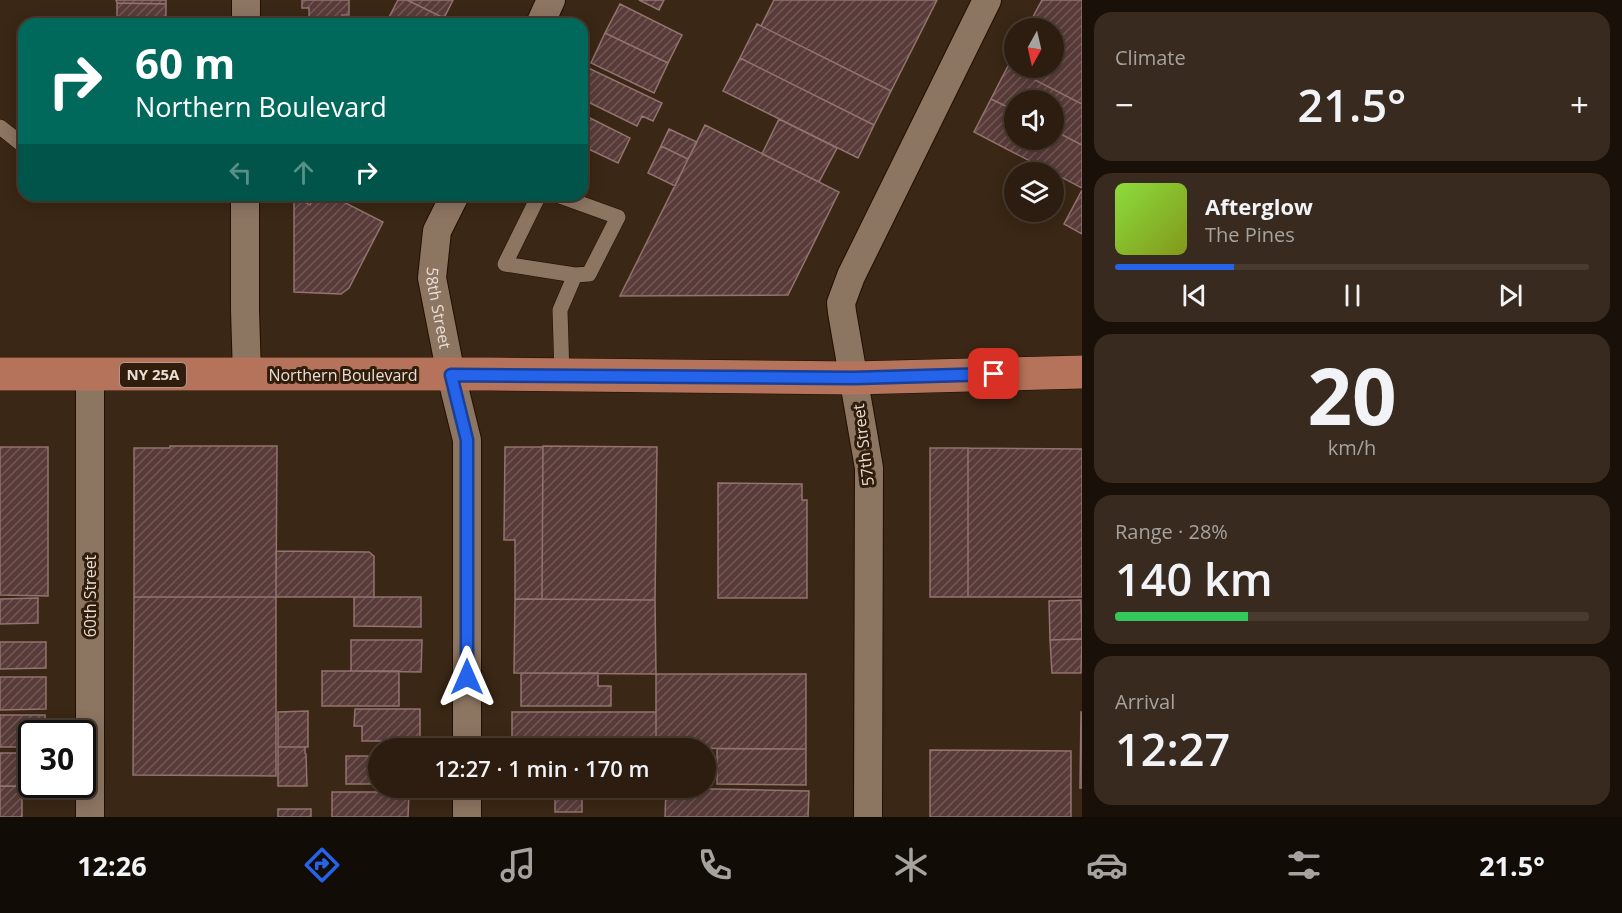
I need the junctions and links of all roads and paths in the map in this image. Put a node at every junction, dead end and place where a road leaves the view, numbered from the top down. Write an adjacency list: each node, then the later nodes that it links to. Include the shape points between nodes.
1 (246, 0): 4 (street)
2 (551, 0): 5 (street)
3 (987, 0): 19 (street, 57th Street, via 845,291 841,303)
4 (246, 18)
5 (543, 18)
6 (0, 127): 7 (lane)
7 (18, 141)
8 (245, 201): 16 (street)
9 (452, 201): 17 (street, 58th Street, via 437,231 432,278)
10 (536, 201): 12 (lane, via 506,264)
11 (574, 201): 12 (lane, via 618,217 589,274)
12 (575, 275): 18 (lane, via 561,310)
13 (1082, 372): 19 (main road, Northern Boulevard / NY 25A)
14 (0, 374): 15 (main road, Northern Boulevard / NY 25A)
15 (90, 375): 16 (main road, Northern Boulevard / NY 25A); 22 (street, 60th Street)
16 (247, 375): 17 (main road, Northern Boulevard / NY 25A)
17 (451, 375): 18 (main road, Northern Boulevard / NY 25A); 20 (street, 58th Street, via 467,440)
18 (562, 375): 19 (main road, Northern Boulevard / NY 25A)
19 (854, 378): 24 (street, 57th Street, via 868,468)
20 (467, 738)
21 (466, 798): 23 (street)
22 (90, 817)
23 (466, 817)
24 (868, 817)

